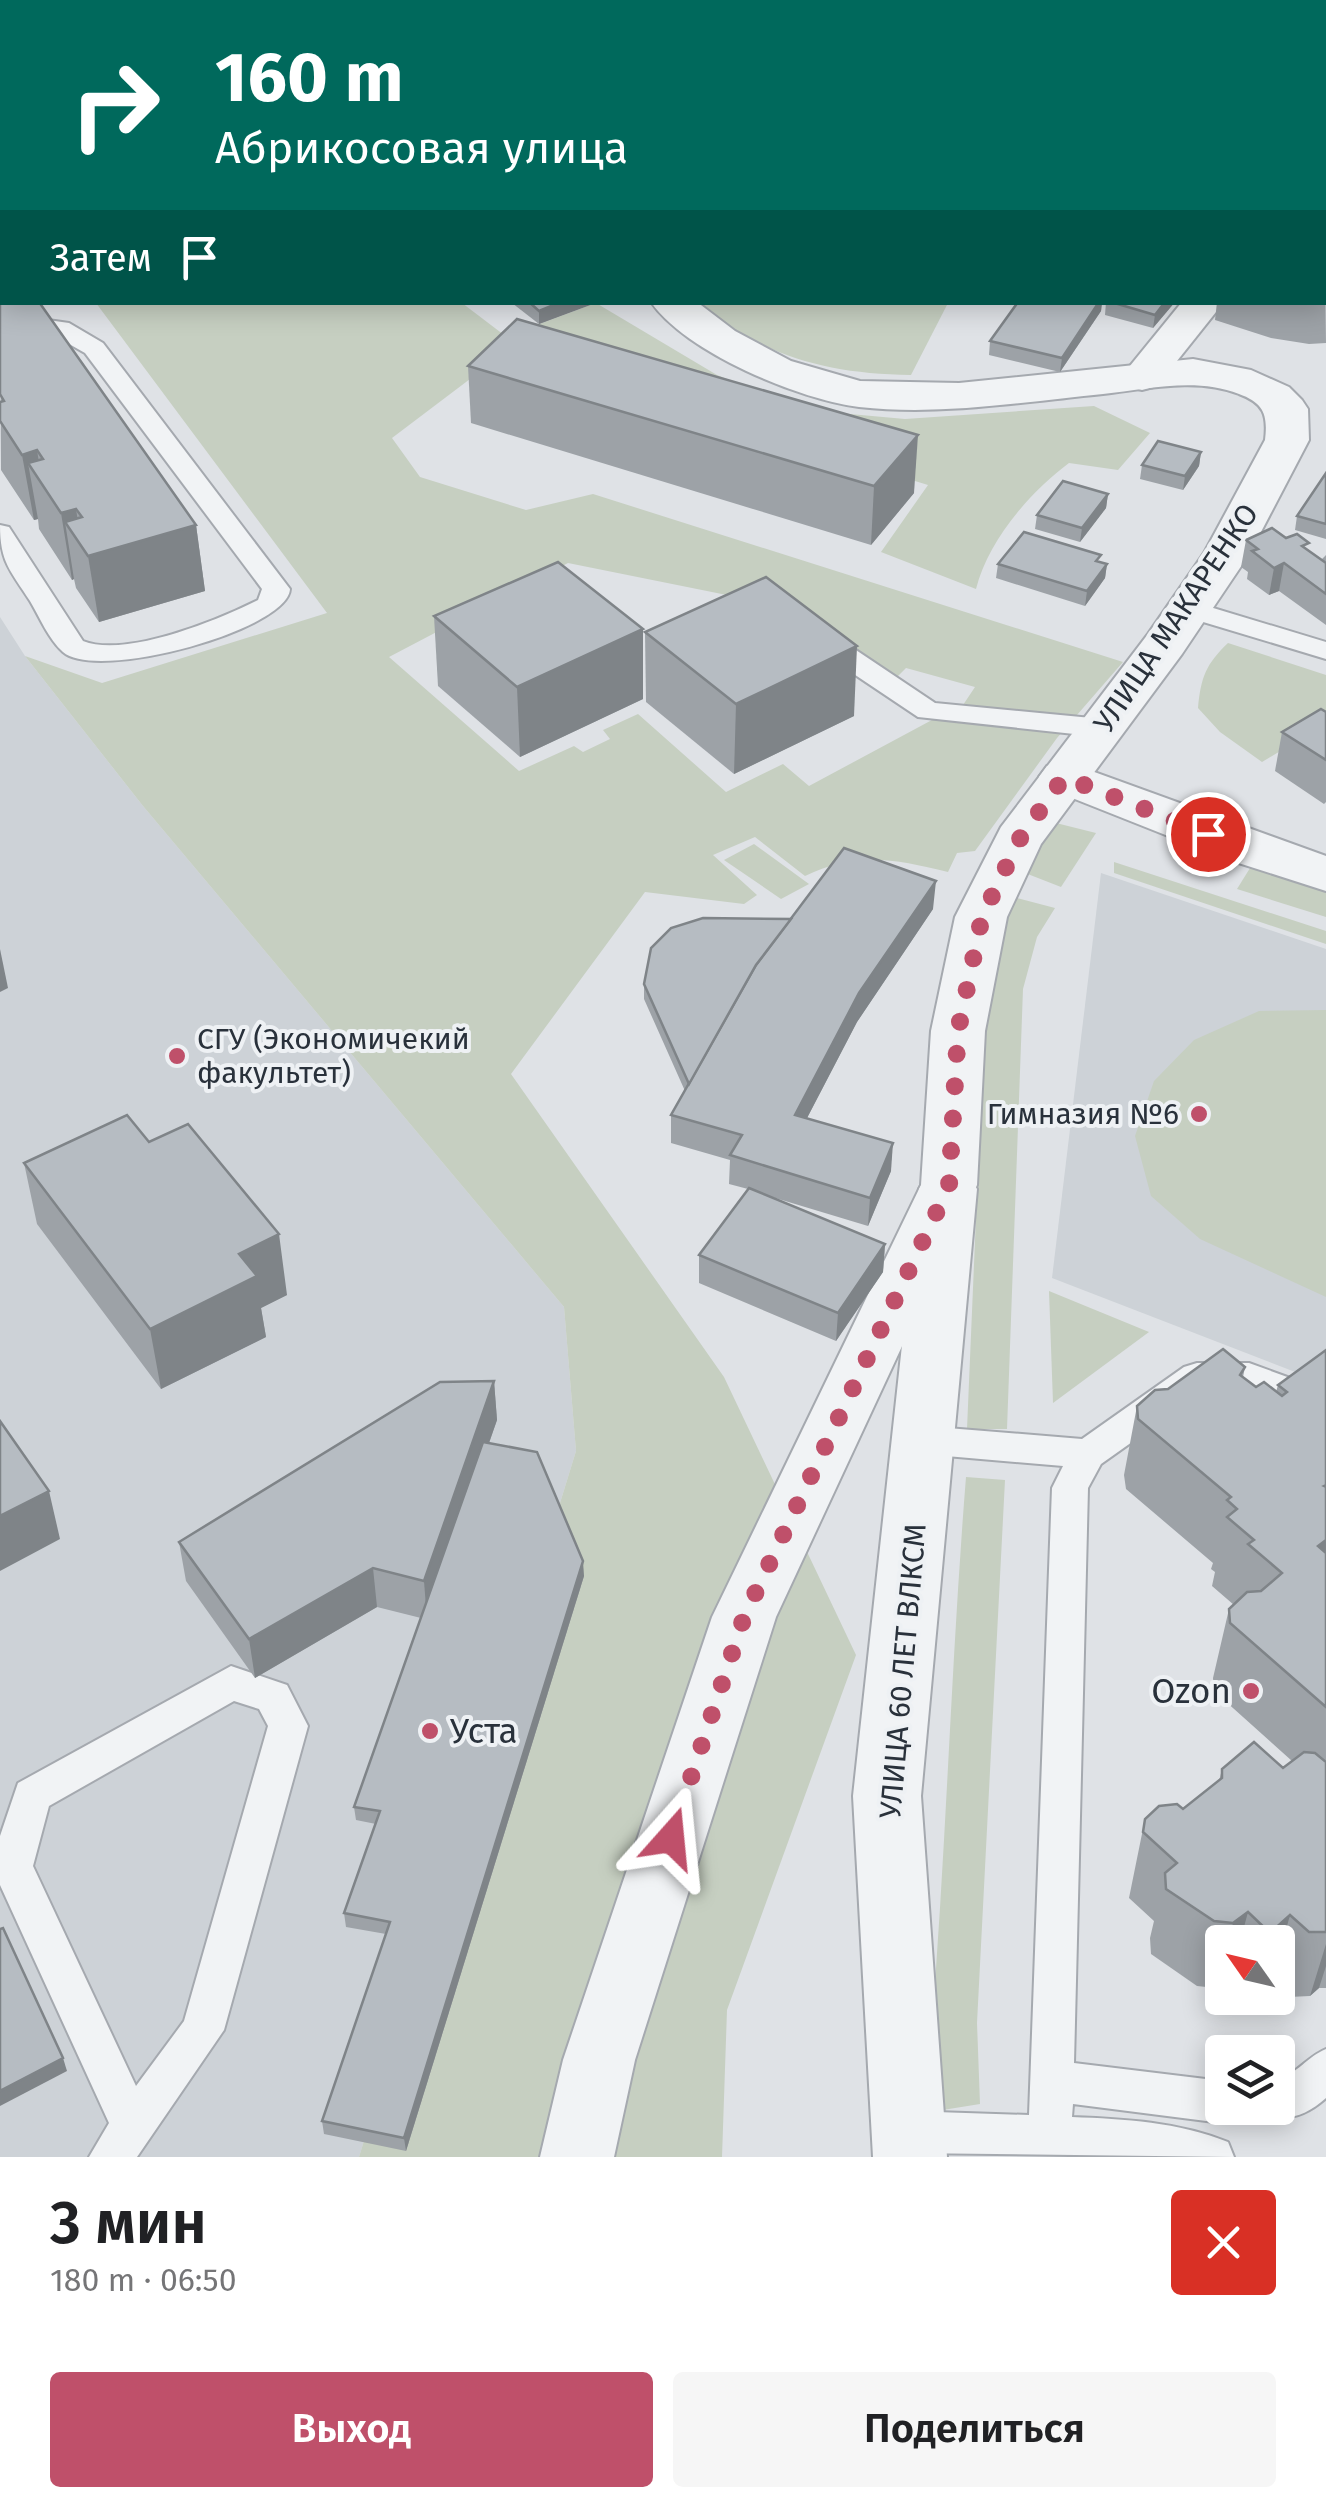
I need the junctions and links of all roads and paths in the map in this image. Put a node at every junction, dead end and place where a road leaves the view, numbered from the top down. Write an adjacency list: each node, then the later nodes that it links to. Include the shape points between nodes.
1 (676, 305): 4 (street, УЛИЦА МАКАРЕНКО, via 720,340 776,370 858,394 959,396)
2 (1201, 305): 4 (street)
3 (0, 328): 5 (lane, via 46,322 94,348 276,596 256,612 122,655 94,657 74,647)
4 (1142, 376): 6 (street, УЛИЦА МАКАРЕНКО, via 1224,375 1288,409 1287,440 1252,512)
5 (0, 533)
6 (1190, 609): 8 (lane); 9 (street, УЛИЦА МАКАРЕНКО)
7 (792, 620): 9 (lane, via 928,711)
8 (1326, 651)
9 (1102, 728): 10 (street, УЛИЦА МАКАРЕНКО)
10 (1064, 777): 11 (street); 12 (street, УЛИЦА МАКАРЕНКО, via 1019,840 982,917 958,1031)
11 (1326, 874)
12 (949, 1186): 14 (street, УЛИЦА 60 ЛЕТ ВЛКСМ); 23 (street, УЛИЦА МАКАРЕНКО, via 744,1617 599,2060)
13 (1326, 1406): 15 (lane, via 1248,1376 1198,1378)
14 (922, 1440): 15 (lane); 22 (street, УЛИЦА 60 ЛЕТ ВЛКСМ, via 888,1796)
15 (1088, 1454): 17 (lane, via 1070,1488)
16 (1326, 2070): 18 (lane)
17 (1051, 2082): 19 (lane); 20 (lane)
18 (1295, 2096)
19 (1205, 2100)
20 (1050, 2137): 22 (lane); 24 (lane, via 1136,2140)
21 (122, 2142): 21 (lane, via 203,2030 288,1726 272,1698 231,1684 32,1795 12,1866)
22 (908, 2145)
23 (577, 2157)
24 (1212, 2157)

